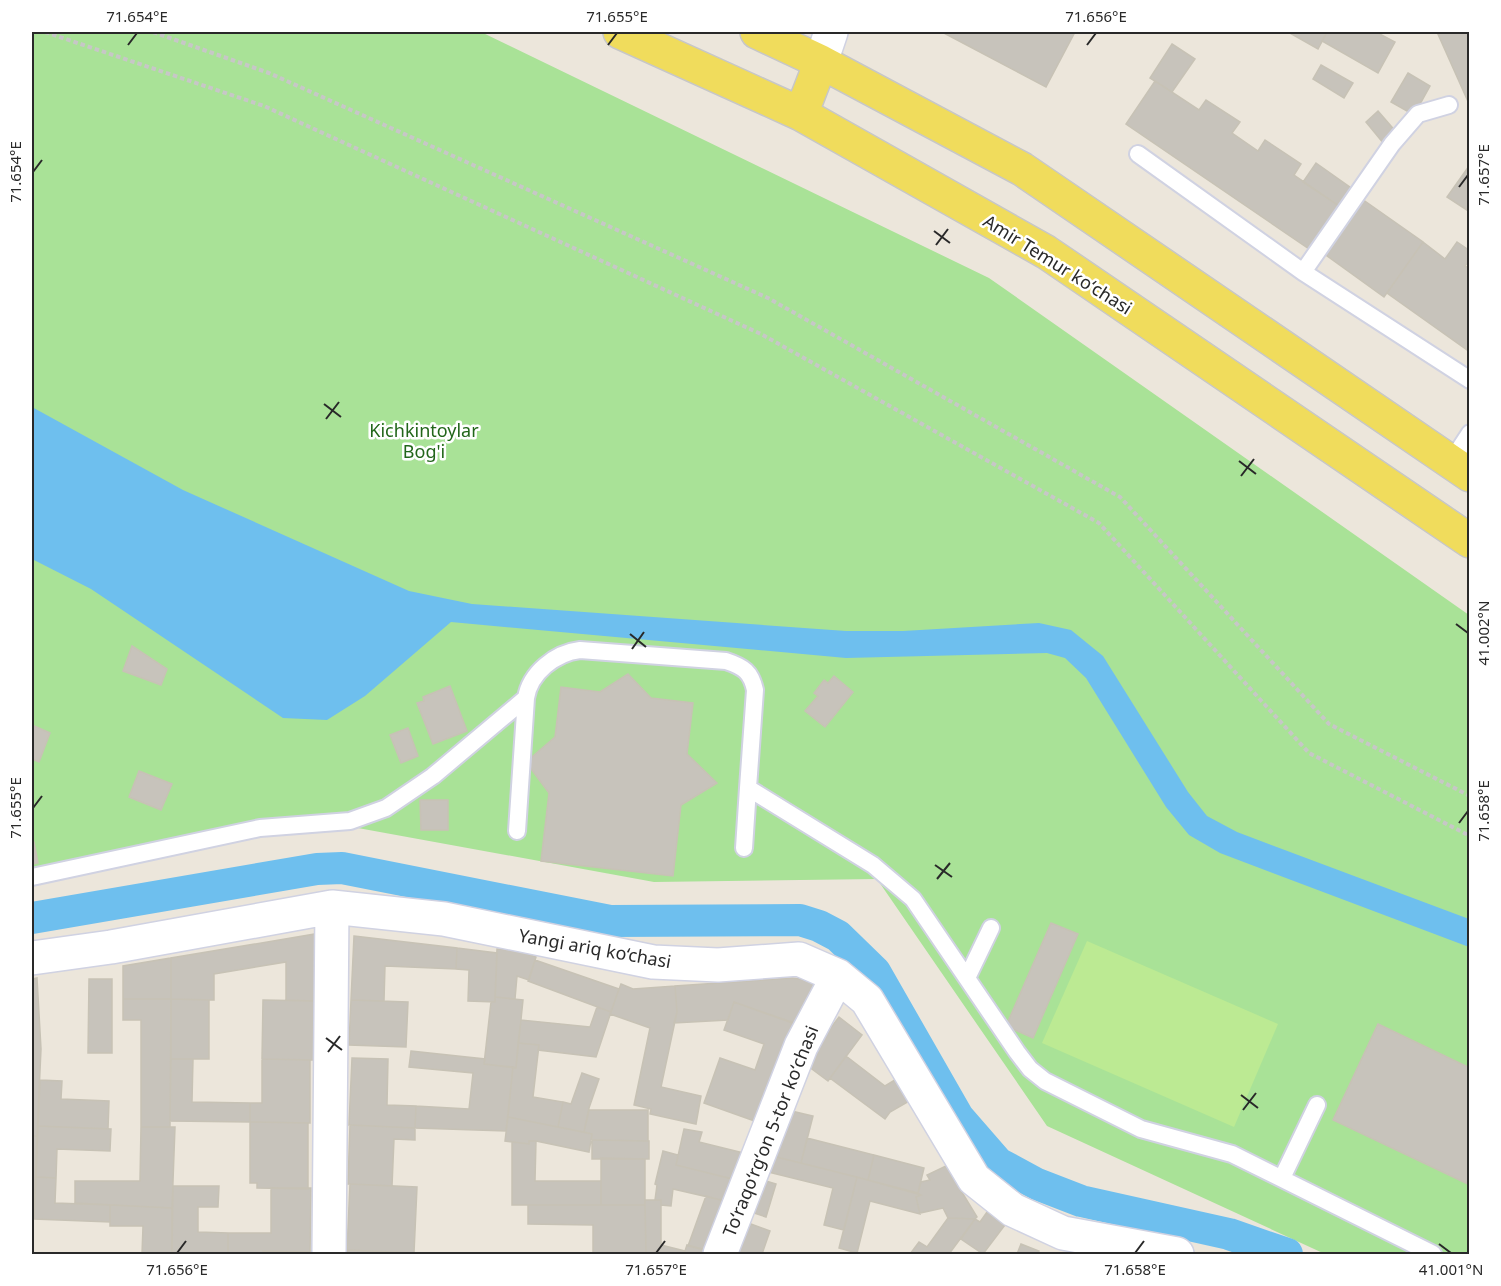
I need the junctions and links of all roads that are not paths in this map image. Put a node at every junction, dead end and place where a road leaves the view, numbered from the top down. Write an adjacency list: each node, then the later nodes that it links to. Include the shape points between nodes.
1 (620, 32): 6 (main road, Amir Temur koʻchasi)
2 (757, 32): 4 (main road)
3 (831, 32): 4 (street)
4 (821, 62): 6 (main road); 11 (main road, via 1022,170)
5 (1449, 105): 8 (lane, via 1418,114 1392,144)
6 (801, 114): 12 (main road, Amir Temur koʻchasi, via 1046,252)
7 (1138, 154): 8 (lane)
8 (1303, 272): 9 (lane)
9 (1470, 380)
10 (1470, 433): 11 (lane)
11 (1460, 469)
12 (1470, 541)
13 (526, 698): 14 (lane, via 538,673 567,652 579,650 726,662 742,667 752,676 755,690); 15 (lane); 17 (lane, via 433,776 386,808 350,821 260,828)
14 (748, 788): 16 (lane); 22 (lane, via 873,865 913,898)
15 (517, 831)
16 (744, 848)
17 (32, 877)
18 (332, 908): 20 (street, Yangi ariq ko‘chasi); 21 (street, Yangi ariq ko‘chasi, via 444,919 653,962 718,964 799,959); 25 (street)
19 (992, 928): 22 (lane)
20 (32, 958)
21 (838, 976): 26 (street, Toʻraqoʻrgʻon 5-tor koʻchasi, via 801,1046); 27 (street, Yangi ariq ko‘chasi, via 867,1000 974,1179 1013,1210 1063,1233)
22 (967, 978): 24 (lane, via 1017,1052 1045,1081 1141,1129 1232,1154)
23 (1317, 1105): 24 (lane)
24 (1282, 1178): 28 (lane)
25 (329, 1254)
26 (720, 1254)
27 (1177, 1254)
28 (1433, 1254)

